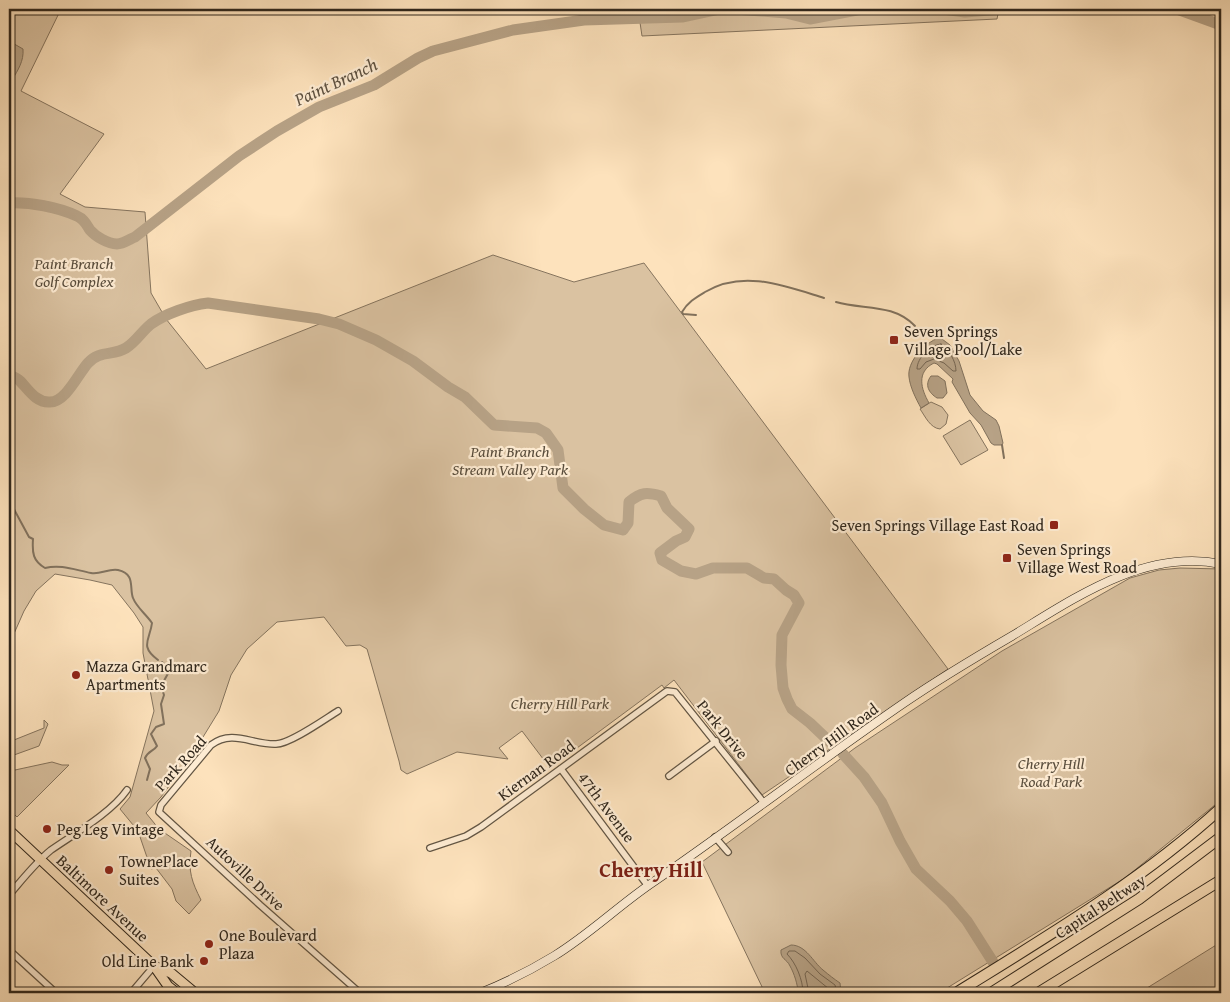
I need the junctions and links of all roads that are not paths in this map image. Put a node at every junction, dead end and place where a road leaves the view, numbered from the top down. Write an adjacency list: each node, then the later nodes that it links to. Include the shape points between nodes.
1 (1221, 564): 8 (main road, Cherry Hill Road, via 1158,564 1098,586 970,660)
2 (653, 701): 4 (street, Park Drive, via 667,691 674,692); 5 (street, Kiernan Road)
3 (338, 711): 10 (street, Park Road, via 278,744 240,738 224,738 216,742 161,805)
4 (716, 741): 6 (street); 8 (street, Park Drive)
5 (561, 769): 14 (street, Kiernan Road, via 481,827 466,836); 18 (street, 47th Avenue)
6 (669, 776)
7 (127, 790): 16 (street, via 108,809)
8 (764, 803): 12 (main road, Cherry Hill Road)
9 (1221, 808): 28 (highway, via 1119,890)
10 (159, 812): 26 (street, Autoville Drive)
11 (9, 830): 16 (main road, Baltimore Avenue)
12 (716, 837): 15 (street); 18 (main road, Cherry Hill Road)
13 (1221, 837): 29 (highway, Capital Beltway, via 1132,904)
14 (430, 848)
15 (728, 852)
16 (40, 860): 19 (street); 21 (main road, Baltimore Avenue)
17 (1221, 880): 30 (highway)
18 (648, 886): 27 (main road, Cherry Hill Road, via 556,956)
19 (9, 895)
20 (9, 950): 22 (street)
21 (154, 966): 23 (street); 24 (main road, Baltimore Avenue); 25 (main road, Baltimore Avenue, via 171,973)
22 (56, 993)
23 (131, 993)
24 (177, 993)
25 (195, 993)
26 (360, 993)
27 (480, 993)
28 (956, 993)
29 (991, 993)
30 (1038, 993)

